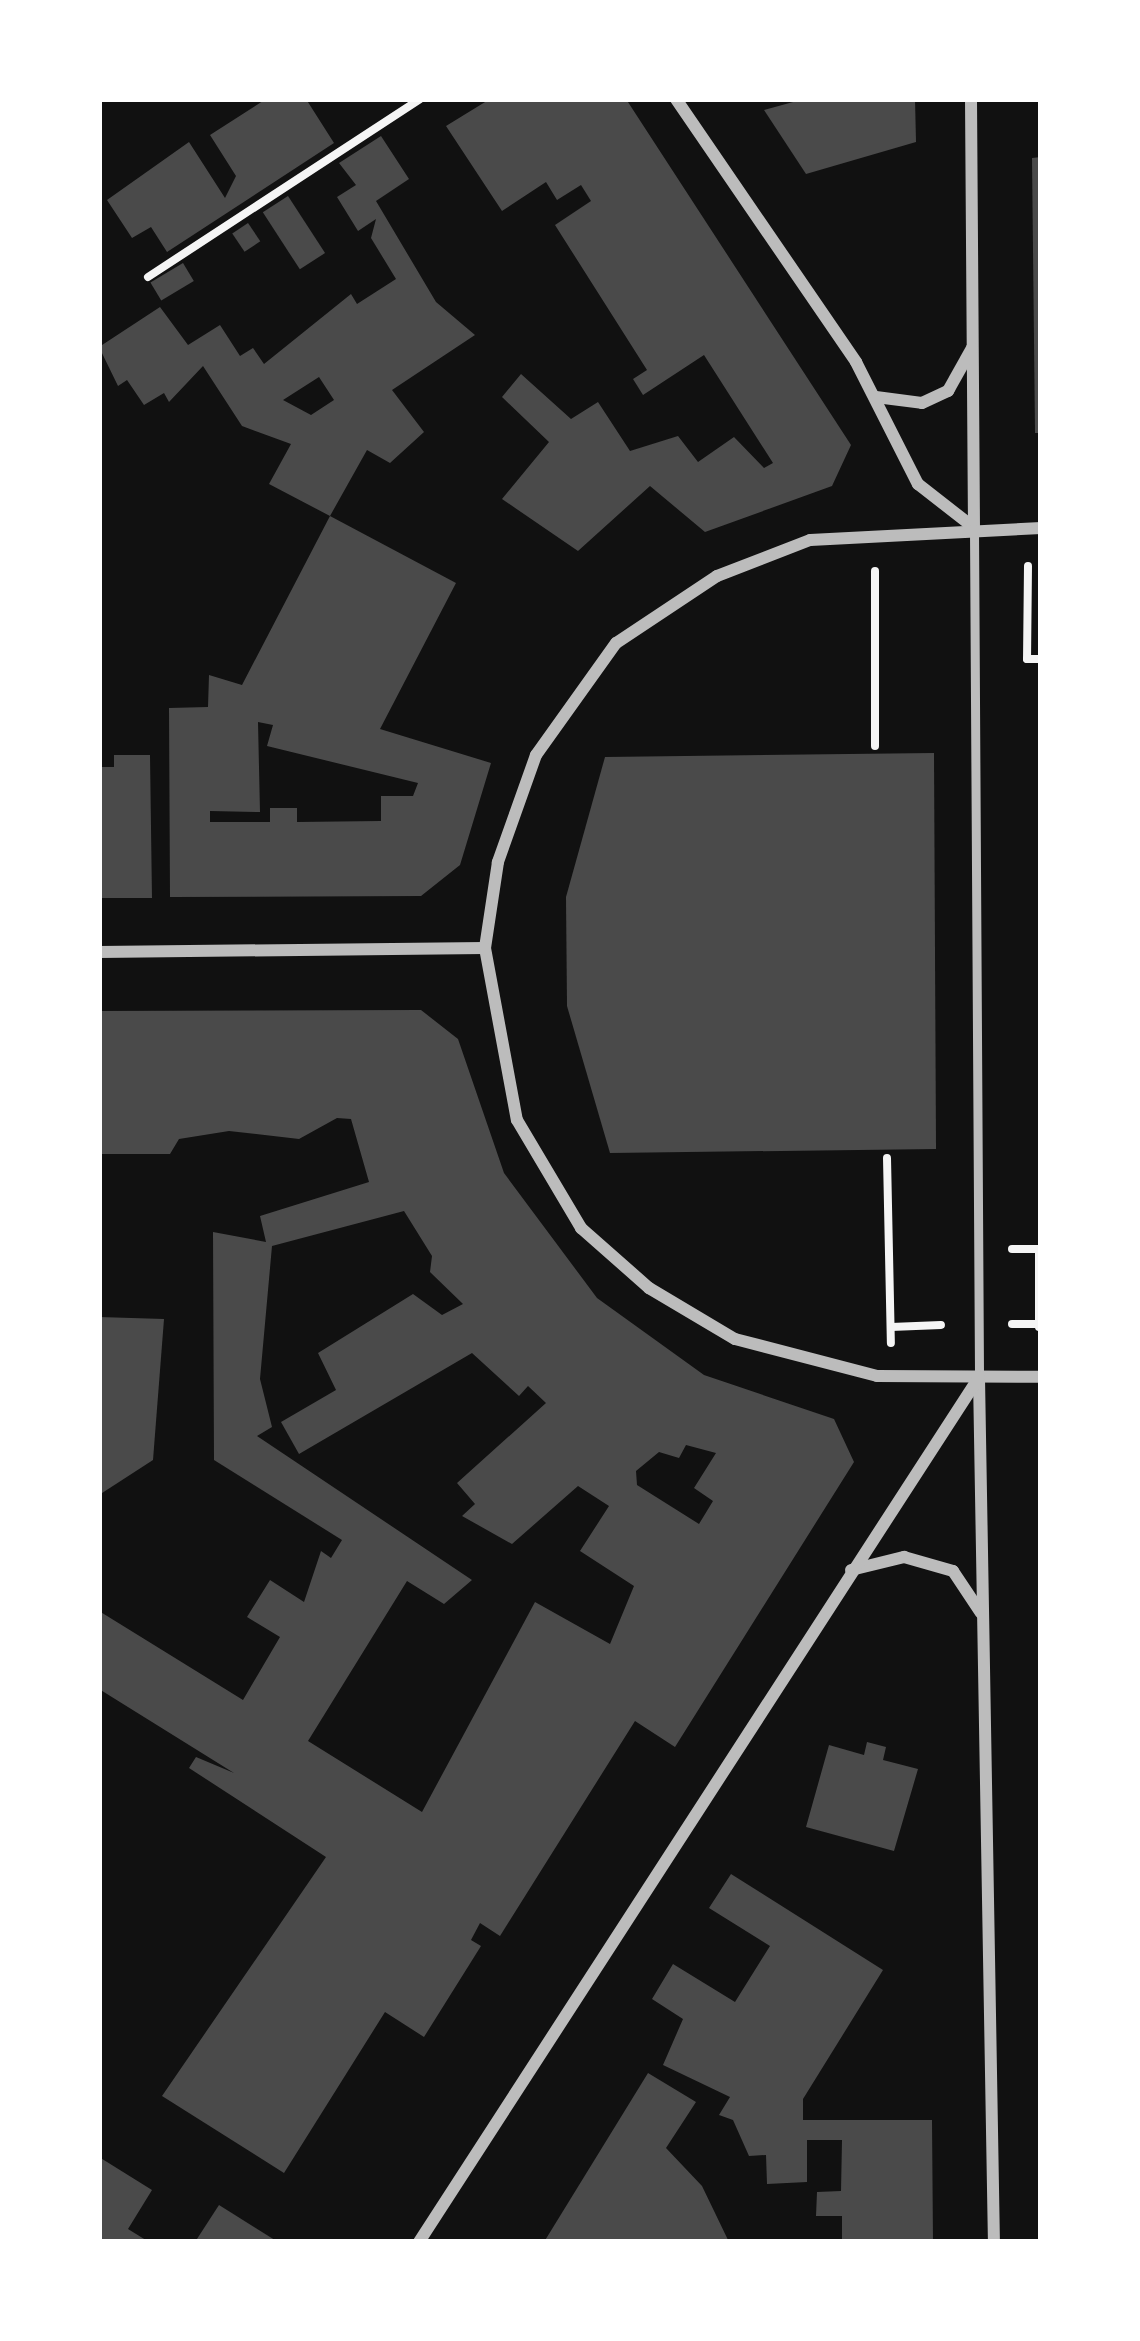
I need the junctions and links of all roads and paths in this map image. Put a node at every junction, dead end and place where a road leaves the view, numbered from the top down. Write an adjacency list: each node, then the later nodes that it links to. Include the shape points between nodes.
1 (420, 99): 4 (path)
2 (676, 99): 6 (street)
3 (970, 99): 5 (street)
4 (148, 277)
5 (972, 347): 6 (street, via 948,391 922,403); 7 (street)
6 (876, 397): 7 (street, via 918,484)
7 (974, 528): 8 (street); 13 (street, via 810,540 717,576 616,643 536,755 498,862); 19 (lane)
8 (1041, 528)
9 (1028, 552): 11 (path, via 1028,659)
10 (874, 563): 12 (path)
11 (1041, 659)
12 (875, 746)
13 (485, 948): 14 (street); 19 (street, via 517,1120 581,1228 649,1288 735,1339 877,1376)
14 (99, 952)
15 (887, 1158): 18 (path)
16 (1039, 1249): 17 (path)
17 (1040, 1339)
18 (891, 1345)
19 (979, 1377): 20 (street); 21 (street); 22 (street)
20 (1041, 1377)
21 (851, 1570): 22 (street, via 904,1557 953,1571); 23 (street)
22 (982, 1614): 24 (street)
23 (419, 2242)
24 (994, 2242)

